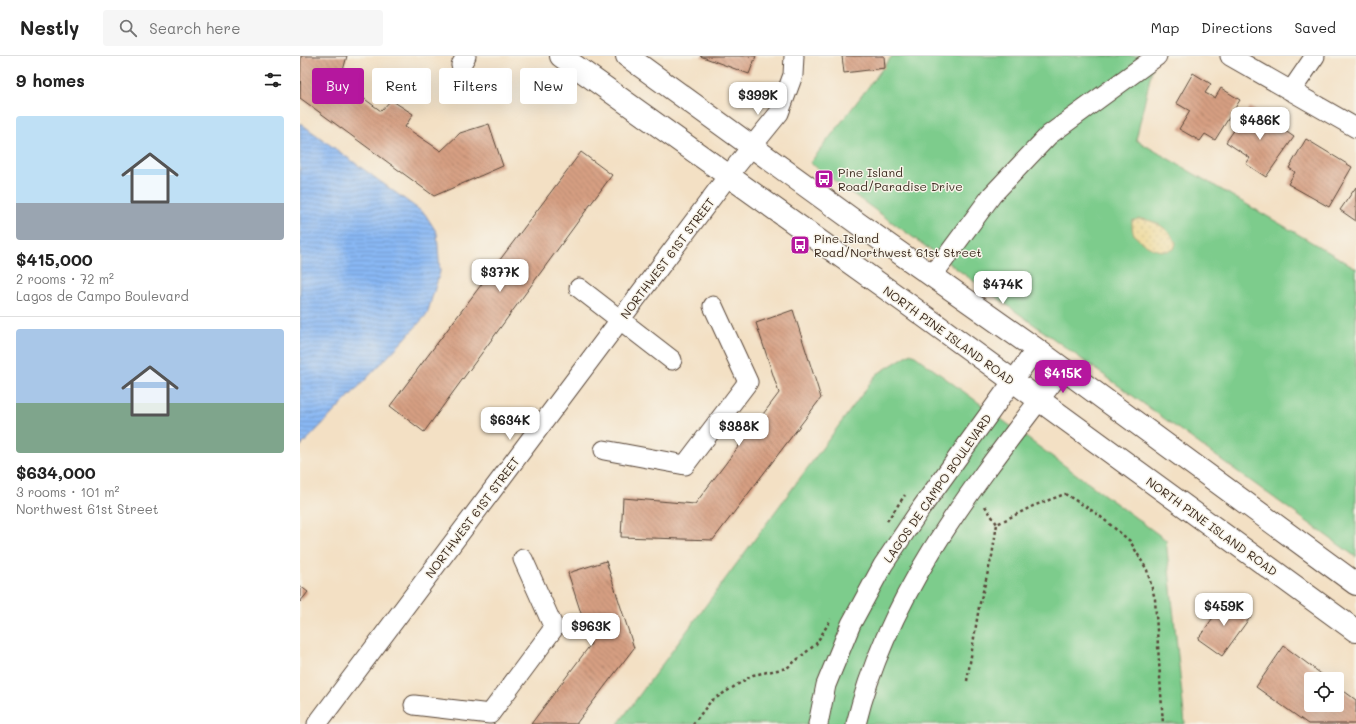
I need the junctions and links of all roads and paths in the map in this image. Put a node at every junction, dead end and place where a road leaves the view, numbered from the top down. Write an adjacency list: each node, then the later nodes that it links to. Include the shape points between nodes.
1 (561, 56): 10 (main road, NORTH PINE ISLAND ROAD)
2 (627, 56): 9 (main road)
3 (794, 56): 9 (street, NORTHWEST 61ST STREET, via 793,75 780,113)
4 (1157, 56): 11 (street, via 1049,135 992,196)
5 (1230, 56): 7 (street)
6 (1315, 56): 7 (street)
7 (1291, 90): 8 (street)
8 (1356, 128)
9 (752, 147): 10 (street, NORTHWEST 61ST STREET); 11 (main road)
10 (728, 176): 14 (street, NORTHWEST 61ST STREET); 18 (main road, NORTH PINE ISLAND ROAD)
11 (932, 276): 15 (main road)
12 (579, 288): 14 (street)
13 (713, 306): 20 (street, via 748,382 685,465)
14 (620, 320): 16 (street); 27 (street, NORTHWEST 61ST STREET)
15 (1036, 349): 17 (main road); 18 (street, LAGOS DE CAMPO BOULEVARD)
16 (672, 360)
17 (1063, 369): 19 (street); 22 (main road)
18 (1013, 381): 19 (main road, NORTH PINE ISLAND ROAD); 29 (street, LAGOS DE CAMPO BOULEVARD, via 883,565 851,624 826,685)
19 (1039, 400): 23 (main road, NORTH PINE ISLAND ROAD); 30 (street, via 948,523 914,582 885,638 863,695)
20 (604, 450)
21 (523, 559): 26 (street, via 554,628 490,714)
22 (1356, 584)
23 (1356, 630)
24 (816, 644): 28 (path, via 787,668 753,675 711,701)
25 (967, 681): 31 (path, via 979,607 997,524 1065,494 1096,513 1130,541 1147,570 1155,599)
26 (414, 705)
27 (317, 724)
28 (693, 724)
29 (818, 724)
30 (856, 724)
31 (1163, 724)

